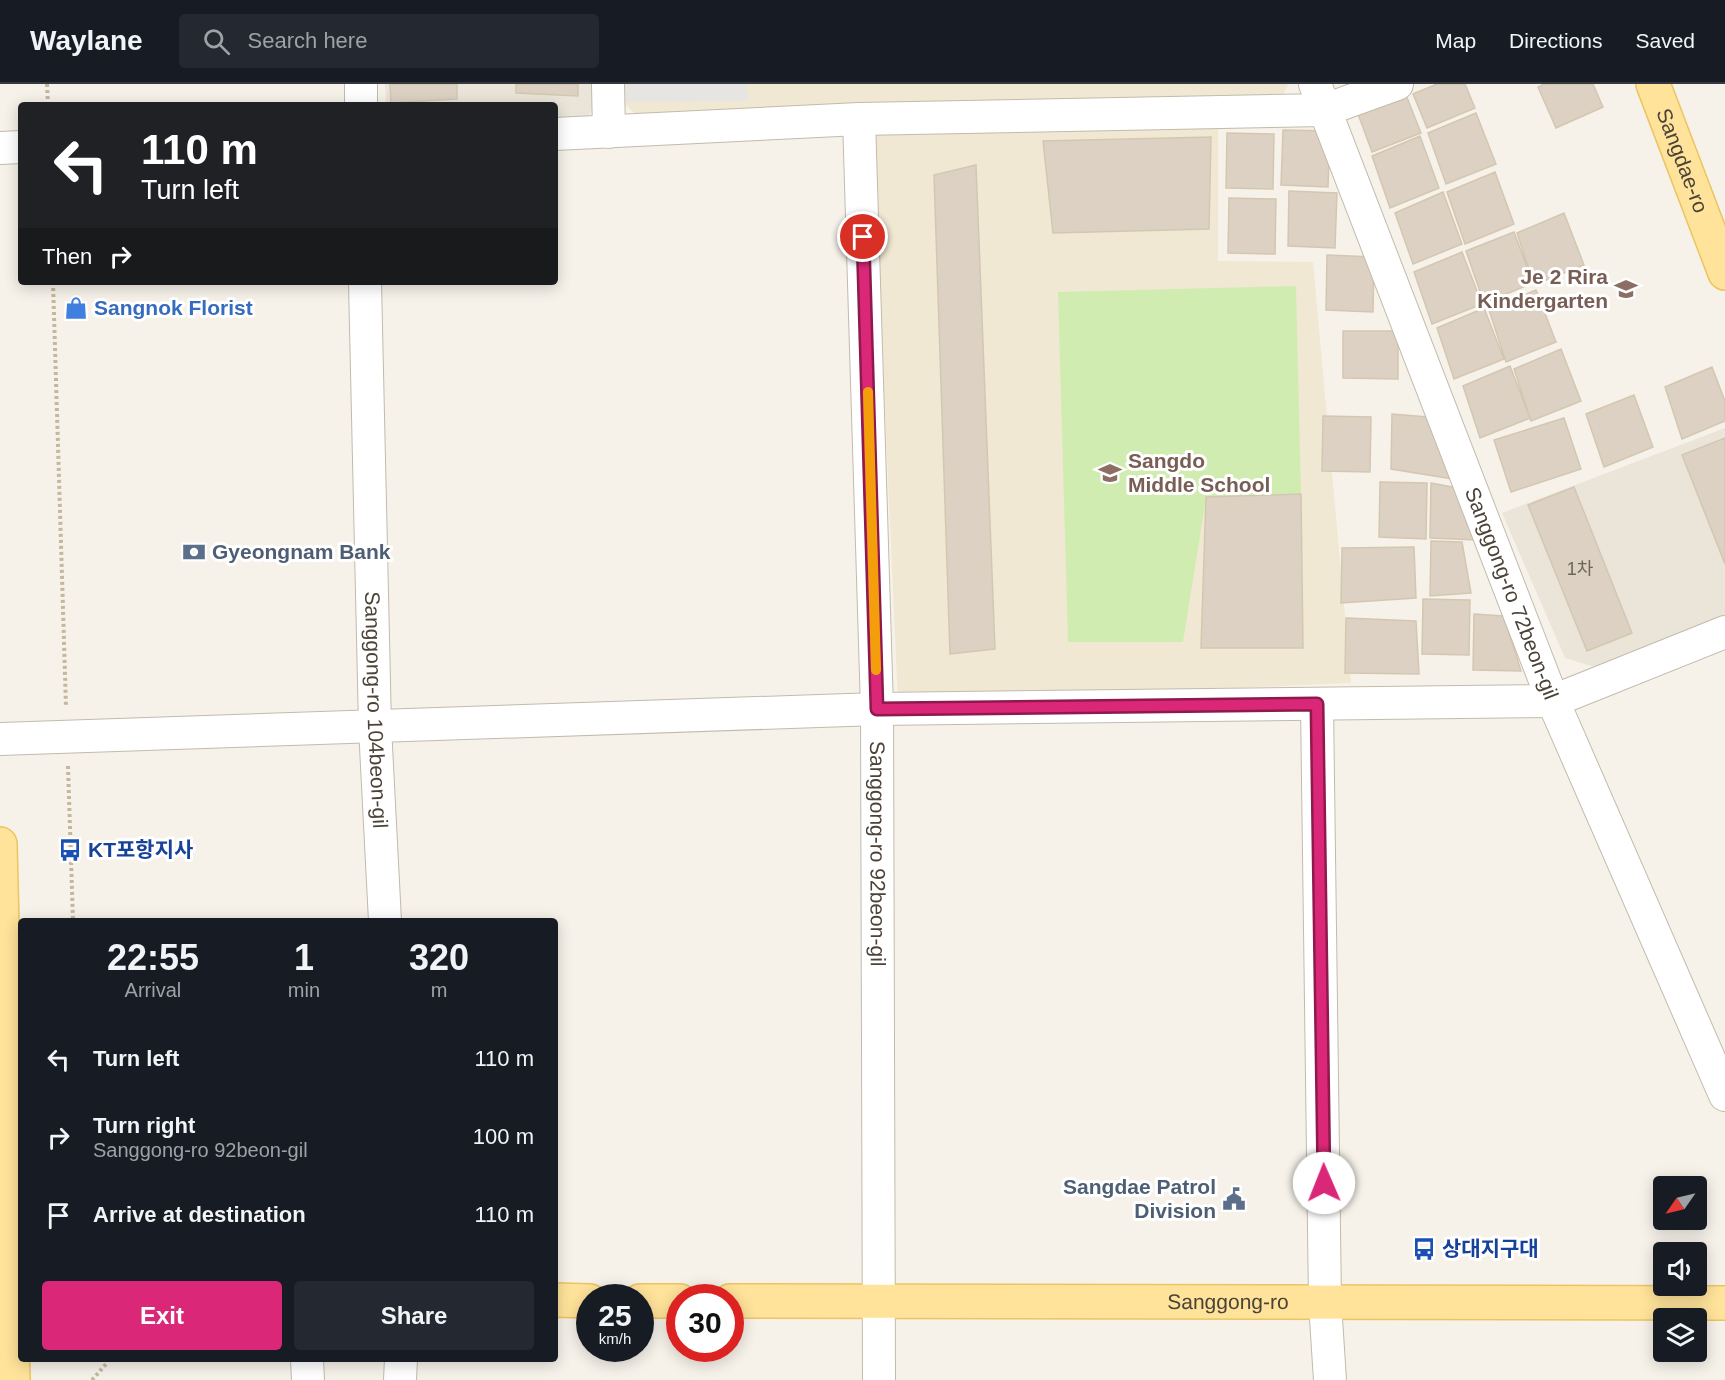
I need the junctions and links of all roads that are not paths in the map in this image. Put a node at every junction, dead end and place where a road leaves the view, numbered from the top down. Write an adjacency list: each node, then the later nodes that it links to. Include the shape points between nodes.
1 (361, 84): 6 (street)
2 (608, 84): 8 (street)
3 (1397, 84): 5 (street)
4 (1653, 84): 12 (main road, Sangdae-ro)
5 (1320, 97): 7 (street); 15 (street, Sanggong-ro 72beon-gil)
6 (361, 102)
7 (859, 119): 8 (street); 17 (street, Sanggong-ro 92beon-gil)
8 (609, 132): 9 (street)
9 (558, 134)
10 (18, 147): 11 (street)
11 (0, 148)
12 (1725, 273)
13 (365, 285): 18 (street, Sanggong-ro 104beon-gil)
14 (1725, 632): 15 (street)
15 (1553, 701): 16 (street); 22 (street, Sanggong-ro 72beon-gil)
16 (1317, 704): 17 (street); 27 (street)
17 (877, 709): 18 (street); 26 (street, Sanggong-ro 92beon-gil)
18 (375, 727): 19 (street); 21 (street, Sanggong-ro 104beon-gil)
19 (0, 739)
20 (0, 844): 29 (main road)
21 (385, 918)
22 (1725, 1095)
23 (558, 1300): 24 (main road)
24 (576, 1301)
25 (744, 1301): 26 (main road, Sanggong-ro)
26 (878, 1302): 27 (main road, Sanggong-ro); 35 (street, Sanggong-ro 92beon-gil)
27 (1325, 1303): 28 (main road, Sanggong-ro); 36 (street)
28 (1725, 1303)
29 (10, 1328): 32 (main road)
30 (308, 1362): 33 (street)
31 (401, 1362): 34 (street)
32 (13, 1380)
33 (308, 1380)
34 (400, 1380)
35 (879, 1380)
36 (1330, 1380)

